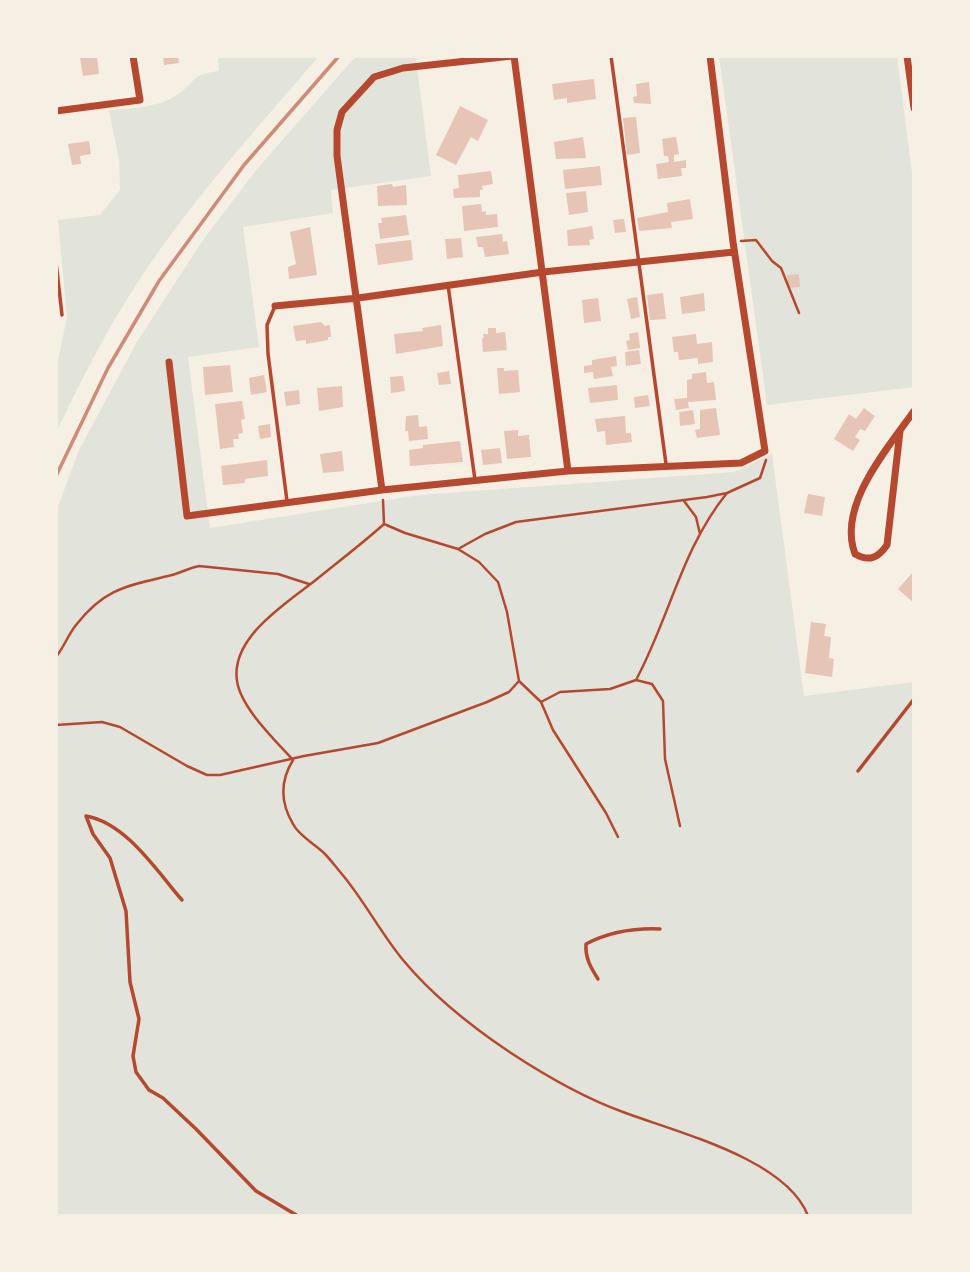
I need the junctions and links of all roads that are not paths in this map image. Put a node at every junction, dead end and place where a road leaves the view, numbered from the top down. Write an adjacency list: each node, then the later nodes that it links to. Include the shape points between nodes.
1 (133, 56): 7 (street, via 140,100)
2 (513, 56): 11 (street); 13 (street, via 403,68 374,77 342,112 337,156)
3 (611, 56): 10 (lane)
4 (710, 56): 8 (street)
5 (907, 56): 6 (street)
6 (914, 108)
7 (56, 111)
8 (734, 252): 10 (street); 19 (street, via 765,451 741,463)
9 (56, 262): 15 (lane)
10 (638, 262): 11 (street); 19 (lane)
11 (543, 272): 12 (street); 20 (street)
12 (448, 285): 13 (street); 21 (lane)
13 (358, 298): 14 (street); 22 (street)
14 (275, 306): 23 (lane, via 267,325 268,354)
15 (62, 314)
16 (169, 362): 23 (street, via 187,516)
17 (914, 411): 18 (street)
18 (900, 431): 18 (street, via 887,545 880,555 863,558 855,554 850,542 855,502)
19 (667, 467): 20 (street)
20 (568, 471): 21 (street)
21 (475, 480): 22 (street)
22 (382, 489): 23 (street)
23 (287, 504)
24 (914, 699): 25 (lane)
25 (858, 771)
26 (182, 900): 29 (lane, via 112,824 86,816 110,858 126,911 130,982 139,1019 133,1056 136,1072 149,1090 196,1129 256,1191)
27 (660, 929): 28 (lane, via 601,936 586,944)
28 (598, 979)
29 (298, 1216)

